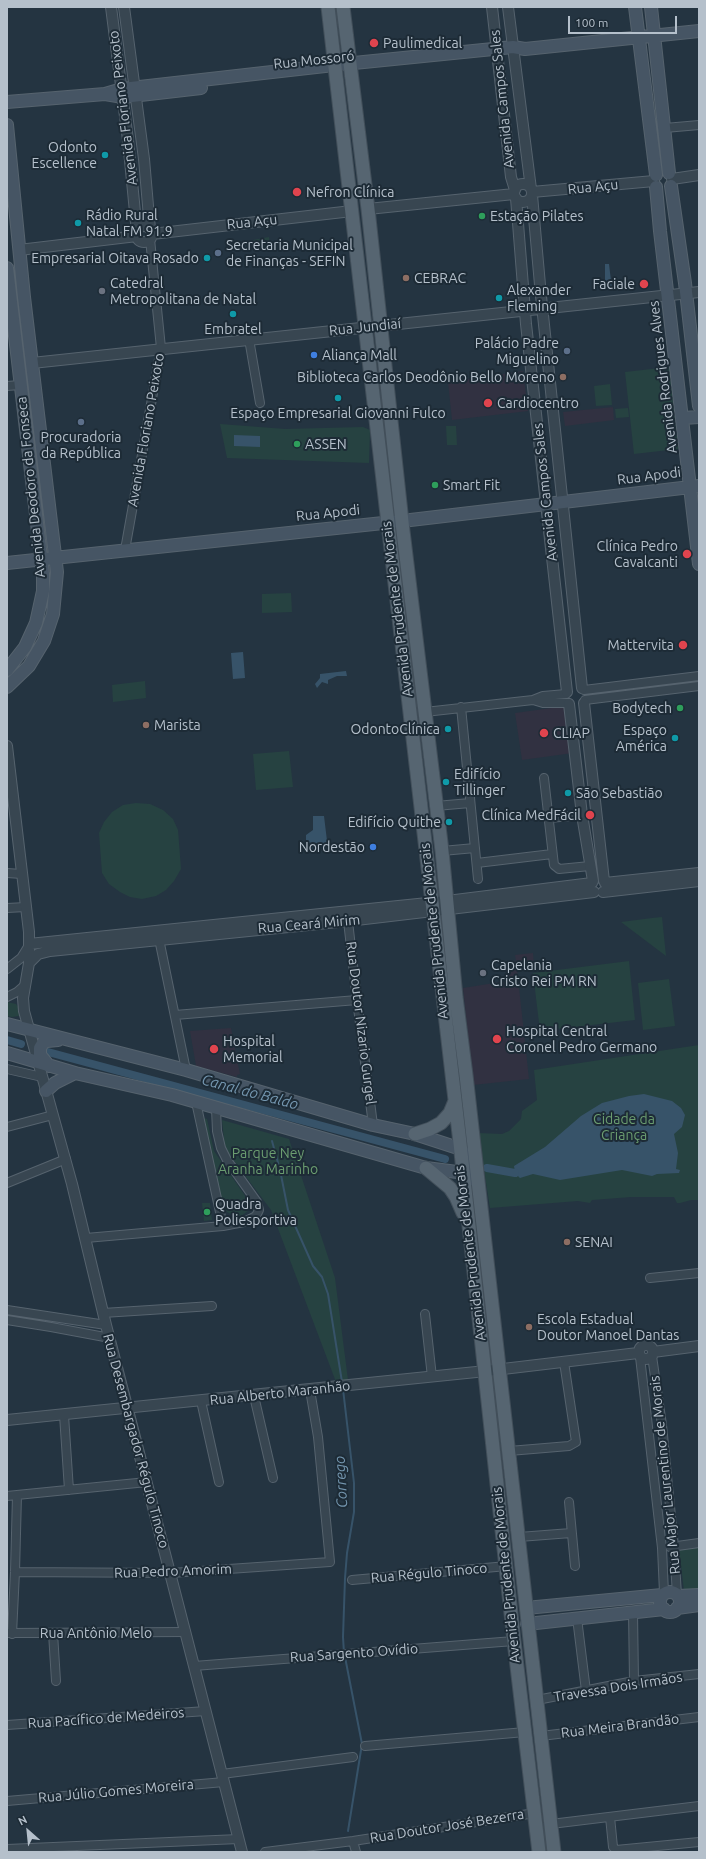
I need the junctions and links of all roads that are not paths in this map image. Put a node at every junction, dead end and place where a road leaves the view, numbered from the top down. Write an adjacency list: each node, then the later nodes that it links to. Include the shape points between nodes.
1 (328, 7): 15 (main road, Avenida Prudente de Morais)
2 (342, 7): 14 (main road, Avenida Prudente de Morais)
3 (492, 7): 13 (street, Avenida Campos Sales)
4 (508, 7): 12 (street, Avenida Campos Sales)
5 (635, 7): 11 (main road, Avenida Rodrigues Alves)
6 (651, 7): 10 (main road)
7 (125, 11): 8 (street); 16 (street, Avenida Floriano Peixoto)
8 (112, 12): 17 (street, Avenida Floriano Peixoto)
9 (699, 31): 10 (main road, Rua Mossoró)
10 (654, 36): 11 (main road, Rua Mossoró); 18 (main road)
11 (638, 37): 12 (main road, Rua Mossoró); 20 (main road, Avenida Rodrigues Alves)
12 (513, 50): 13 (main road, Rua Mossoró); 32 (street, Avenida Campos Sales)
13 (498, 52): 14 (main road, Rua Mossoró); 33 (street, Avenida Campos Sales)
14 (350, 67): 15 (main road, Rua Mossoró); 24 (main road, Avenida Prudente de Morais)
15 (335, 68): 16 (main road, Rua Mossoró); 25 (main road, Avenida Prudente de Morais)
16 (136, 91): 17 (main road, Rua Mossoró); 26 (street, Avenida Floriano Peixoto)
17 (122, 93): 19 (main road, Rua Mossoró); 27 (street, Avenida Floriano Peixoto)
18 (662, 100): 20 (main road); 23 (main road)
19 (7, 102)
20 (646, 102): 31 (main road, Avenida Rodrigues Alves)
21 (7, 125): 28 (main road, Avenida Deodoro da Fonseca)
22 (699, 125): 23 (street)
23 (665, 128): 30 (main road)
24 (360, 143): 25 (main road); 34 (main road, Avenida Prudente de Morais)
25 (344, 144): 35 (main road, Avenida Prudente de Morais)
26 (144, 159): 27 (street); 39 (street, Avenida Floriano Peixoto)
27 (130, 160): 38 (street, Avenida Floriano Peixoto)
28 (9, 173): 40 (main road, Avenida Deodoro da Fonseca)
29 (699, 175): 30 (street)
30 (671, 179): 31 (main road, via 662,172); 31 (main road, via 666,190); 36 (main road)
31 (655, 181): 32 (street, Rua Açu); 37 (main road, Avenida Rodrigues Alves)
32 (532, 192): 33 (street, via 526,201 520,201); 33 (street, via 525,184 519,185); 46 (street, Avenida Campos Sales)
33 (515, 194): 34 (street); 47 (street, Avenida Campos Sales)
34 (368, 209): 49 (main road, Avenida Prudente de Morais)
35 (352, 211): 39 (street, Rua Açu); 50 (main road, Avenida Prudente de Morais)
36 (678, 229): 37 (main road); 43 (main road)
37 (660, 231): 44 (main road, Avenida Rodrigues Alves)
38 (137, 234): 39 (street, Rua Açu, via 143,241); 40 (street)
39 (151, 234): 52 (street, Avenida Floriano Peixoto)
40 (19, 250): 54 (main road, Avenida Deodoro da Fonseca)
41 (7, 268): 45 (main road, Avenida Deodoro da Fonseca)
42 (699, 292): 43 (street, Rua Jundiaí)
43 (686, 294): 44 (street, Rua Jundiaí); 53 (main road)
44 (668, 296): 46 (street, Rua Jundiaí); 55 (main road, Avenida Rodrigues Alves)
45 (9, 308): 48 (main road, Avenida Deodoro da Fonseca)
46 (542, 310): 47 (street, Rua Jundiaí); 60 (street, Avenida Campos Sales)
47 (525, 311): 49 (street, Rua Jundiaí); 61 (street, Avenida Campos Sales)
48 (14, 326): 54 (main road, via 22,359); 56 (main road, Avenida Deodoro da Fonseca)
49 (381, 326): 50 (street, Rua Jundiaí); 68 (main road, Avenida Prudente de Morais)
50 (366, 327): 51 (street, Rua Jundiaí); 69 (main road, Avenida Prudente de Morais)
51 (249, 339): 52 (street, Rua Jundiaí); 58 (street)
52 (161, 348): 54 (street, Rua Jundiaí); 70 (street, Avenida Floriano Peixoto)
53 (694, 362): 55 (main road); 59 (main road)
54 (32, 363): 62 (main road, Avenida Deodoro da Fonseca)
55 (676, 363): 64 (main road, Avenida Rodrigues Alves)
56 (20, 385): 57 (street); 62 (main road, via 29,387); 73 (main road, Avenida Deodoro da Fonseca)
57 (7, 386)
58 (260, 403)
59 (699, 406)
60 (552, 407): 61 (street); 66 (street, Avenida Campos Sales)
61 (536, 408): 67 (street, Avenida Campos Sales)
62 (38, 412): 72 (main road, Avenida Deodoro da Fonseca)
63 (699, 417): 64 (main road)
64 (682, 418): 65 (main road, Avenida Rodrigues Alves)
65 (695, 486): 66 (main road, Rua Apodi); 71 (main road, Avenida Rodrigues Alves)
66 (562, 502): 67 (main road, Rua Apodi); 75 (street, Avenida Campos Sales)
67 (547, 504): 68 (main road, Rua Apodi); 76 (street, Avenida Campos Sales)
68 (402, 521): 69 (main road, Rua Apodi); 77 (main road, Avenida Prudente de Morais)
69 (388, 522): 70 (main road, Rua Apodi); 78 (main road, Avenida Prudente de Morais)
70 (125, 550): 72 (main road, Rua Apodi)
71 (699, 556)
72 (56, 558): 73 (main road, Rua Apodi); 82 (main road, Avenida Deodoro da Fonseca, via 56,595 49,628 38,654 22,674)
73 (42, 560): 74 (main road, Rua Apodi); 79 (main road, Avenida Deodoro da Fonseca, via 43,591 36,624 26,647)
74 (7, 563)
75 (573, 602): 76 (street); 83 (street, Avenida Campos Sales)
76 (558, 604): 84 (street, Avenida Campos Sales)
77 (419, 660): 78 (main road); 86 (main road, Avenida Prudente de Morais)
78 (404, 662): 89 (main road, Avenida Prudente de Morais)
79 (7, 670)
80 (699, 676): 83 (street)
81 (699, 686): 83 (street)
82 (7, 687)
83 (584, 695): 84 (street, via 578,706); 84 (street, via 572,687); 105 (street, Avenida Campos Sales)
84 (568, 698): 85 (street, via 543,696 533,700); 93 (street, Avenida Campos Sales)
85 (461, 708): 86 (street); 91 (street)
86 (425, 712): 88 (main road, Avenida Prudente de Morais)
87 (7, 746): 102 (street, Rua Desembargador Régulo Tinoco)
88 (432, 765): 89 (main road); 92 (main road, Avenida Prudente de Morais)
89 (417, 767): 108 (main road, Avenida Prudente de Morais)
90 (544, 778): 94 (street)
91 (470, 803): 92 (street); 95 (street)
92 (436, 806): 96 (main road, Avenida Prudente de Morais)
93 (582, 816): 94 (street); 99 (street, Avenida Campos Sales)
94 (548, 818): 97 (street)
95 (474, 848): 96 (street); 98 (street)
96 (442, 851): 106 (main road, Avenida Prudente de Morais)
97 (552, 854): 98 (street); 99 (street, via 557,868)
98 (477, 863): 103 (street)
99 (590, 866): 105 (street, Avenida Campos Sales)
100 (7, 873): 102 (street)
101 (699, 873): 105 (street, Rua Ceará Mirim)
102 (22, 874): 107 (street, Rua Desembargador Régulo Tinoco)
103 (478, 879)
104 (699, 881): 105 (street, Rua Ceará Mirim)
105 (598, 886): 106 (street, Rua Ceará Mirim)
106 (447, 905): 108 (street, Rua Ceará Mirim); 118 (main road, Avenida Prudente de Morais)
107 (26, 907): 109 (street); 112 (street, Rua Desembargador Régulo Tinoco)
108 (433, 907): 110 (street, Rua Ceará Mirim); 111 (street, Rua Ceará Mirim); 113 (main road, Avenida Prudente de Morais)
109 (7, 908)
110 (348, 921): 111 (street, Rua Ceará Mirim); 119 (street, Rua Doutor Nizario Gurgel)
111 (158, 935): 112 (street, Rua Ceará Mirim); 114 (street, Rua Ceará Mirim, via 44,952 35,956); 120 (street)
112 (29, 944): 114 (street, Rua Desembargador Régulo Tinoco); 115 (street, via 21,958)
113 (438, 962): 118 (main road, via 448,991); 131 (main road, Avenida Prudente de Morais)
114 (29, 963): 116 (street, Rua Desembargador Régulo Tinoco)
115 (7, 969)
116 (25, 985): 117 (street); 122 (street, Rua Desembargador Régulo Tinoco, via 24,1006)
117 (7, 997)
118 (456, 997): 138 (main road, Avenida Prudente de Morais)
119 (357, 1000): 120 (street); 135 (street, Rua Doutor Nizario Gurgel)
120 (175, 1015): 127 (street)
121 (7, 1024): 122 (main road)
122 (29, 1030): 123 (main road); 125 (street, Rua Desembargador Régulo Tinoco)
123 (67, 1040): 125 (main road, via 47,1041 41,1046 40,1055); 127 (main road)
124 (7, 1053): 125 (main road)
125 (44, 1064): 128 (main road); 129 (street, Rua Desembargador Régulo Tinoco)
126 (7, 1069): 129 (street)
127 (186, 1070): 135 (main road)
128 (75, 1074): 130 (main road, via 55,1083); 132 (main road)
129 (42, 1077): 130 (street, Rua Desembargador Régulo Tinoco)
130 (46, 1091): 134 (street, Rua Desembargador Régulo Tinoco)
131 (455, 1101): 137 (main road, via 450,1113 441,1122); 139 (main road, Avenida Prudente de Morais)
132 (196, 1102): 133 (main road); 145 (street)
133 (216, 1109): 142 (main road); 145 (street, via 221,1148 257,1202 259,1210 250,1220)
134 (53, 1115): 136 (street); 140 (street, Rua Desembargador Régulo Tinoco)
135 (374, 1125): 137 (main road)
136 (7, 1127)
137 (415, 1134): 139 (main road)
138 (474, 1141): 141 (main road, via 472,1154); 144 (main road, Avenida Prudente de Morais)
139 (461, 1149): 141 (main road, Avenida Prudente de Morais)
140 (66, 1159): 143 (street); 147 (street, Rua Desembargador Régulo Tinoco)
141 (466, 1166): 142 (main road, via 453,1172); 144 (main road); 146 (main road, Avenida Prudente de Morais)
142 (426, 1168): 146 (main road, via 453,1192 462,1209)
143 (7, 1183)
144 (481, 1205): 163 (main road, Avenida Prudente de Morais)
145 (224, 1226): 147 (street)
146 (470, 1236): 164 (main road, Avenida Prudente de Morais)
147 (86, 1238): 152 (street, Rua Desembargador Régulo Tinoco)
148 (699, 1273): 149 (street)
149 (650, 1278)
150 (212, 1306): 152 (street)
151 (7, 1310): 154 (street)
152 (103, 1313): 156 (street, Rua Desembargador Régulo Tinoco)
153 (425, 1314): 165 (street)
154 (52, 1316): 156 (street); 157 (street)
155 (7, 1320): 157 (street)
156 (106, 1325): 158 (street, Rua Desembargador Régulo Tinoco)
157 (51, 1327): 158 (street)
158 (110, 1338): 169 (street, Rua Desembargador Régulo Tinoco)
159 (699, 1346): 160 (street, Rua Alberto Maranhão)
160 (652, 1354): 161 (street, Rua Alberto Maranhão, via 650,1347 645,1345 640,1348); 172 (street, Rua Major Laurentino de Morais)
161 (639, 1355): 162 (street, Rua Alberto Maranhão); 173 (street, Rua Major Laurentino de Morais)
162 (564, 1362): 163 (street, Rua Alberto Maranhão); 174 (street, via 576,1442 569,1446)
163 (499, 1370): 164 (street, Rua Alberto Maranhão); 174 (main road, Avenida Prudente de Morais)
164 (486, 1371): 165 (street, Rua Alberto Maranhão); 189 (main road, Avenida Prudente de Morais)
165 (432, 1377): 166 (street, Rua Alberto Maranhão)
166 (310, 1390): 167 (street, Rua Alberto Maranhão); 192 (street, Rua Pedro Amorim, via 318,1437 330,1562)
167 (254, 1396): 168 (street, Rua Alberto Maranhão); 175 (street)
168 (201, 1401): 169 (street, Rua Alberto Maranhão); 177 (street)
169 (128, 1409): 170 (street, Rua Alberto Maranhão); 176 (street, Rua Desembargador Régulo Tinoco)
170 (64, 1415): 171 (street, Rua Alberto Maranhão); 180 (street)
171 (7, 1420)
172 (662, 1425): 173 (street); 178 (street, Rua Major Laurentino de Morais)
173 (647, 1428): 179 (street, Rua Major Laurentino de Morais)
174 (509, 1451): 185 (main road, Avenida Prudente de Morais)
175 (273, 1478)
176 (147, 1482): 180 (street); 192 (street, Rua Desembargador Régulo Tinoco)
177 (219, 1482)
178 (667, 1486): 179 (street); 187 (street, Rua Major Laurentino de Morais)
179 (655, 1487): 188 (street, Rua Major Laurentino de Morais)
180 (69, 1490): 181 (street)
181 (17, 1495): 182 (street); 191 (street)
182 (7, 1496)
183 (569, 1502): 184 (street)
184 (571, 1533): 185 (street); 190 (street)
185 (518, 1537): 199 (main road, Avenida Prudente de Morais)
186 (699, 1543): 187 (street)
187 (674, 1547): 188 (street); 196 (street, Rua Major Laurentino de Morais)
188 (662, 1548): 194 (street, Rua Major Laurentino de Morais)
189 (507, 1566): 193 (street, Rua Régulo Tinoco); 208 (main road, Avenida Prudente de Morais)
190 (575, 1566)
191 (16, 1572): 192 (street, Rua Pedro Amorim); 207 (street)
192 (170, 1573): 205 (street, Rua Desembargador Régulo Tinoco)
193 (352, 1580)
194 (663, 1594): 196 (main road, via 671,1592); 198 (main road); 200 (main road, via 660,1601)
195 (699, 1595): 196 (main road)
196 (677, 1600): 197 (main road); 200 (main road, via 670,1612)
197 (699, 1605)
198 (547, 1606): 199 (main road); 203 (main road, via 544,1616)
199 (526, 1608): 204 (main road, Avenida Prudente de Morais)
200 (664, 1609): 201 (main road)
201 (633, 1612): 202 (main road); 212 (street)
202 (577, 1618): 203 (main road); 213 (street)
203 (550, 1621): 204 (main road)
204 (527, 1624): 214 (main road, Avenida Prudente de Morais)
205 (186, 1632): 206 (street, Rua Antônio Melo); 209 (street, Rua Desembargador Régulo Tinoco)
206 (53, 1633): 207 (street, Rua Antônio Melo); 211 (street)
207 (10, 1634)
208 (514, 1641): 209 (street, Rua Sargento Ovídio); 218 (main road, Avenida Prudente de Morais)
209 (194, 1666): 215 (street, Rua Desembargador Régulo Tinoco)
210 (699, 1674): 212 (street, Travessa Dois Irmãos)
211 (56, 1681)
212 (634, 1681): 213 (street, Travessa Dois Irmãos)
213 (586, 1692): 214 (street, Travessa Dois Irmãos)
214 (537, 1700): 219 (main road, Avenida Prudente de Morais)
215 (206, 1711): 217 (street, Rua Pacífico de Medeiros); 222 (street, Rua Desembargador Régulo Tinoco)
216 (699, 1717): 219 (street, Rua Meira Brandão)
217 (7, 1725)
218 (525, 1732): 220 (street); 225 (main road, Avenida Prudente de Morais)
219 (541, 1736): 227 (main road, Avenida Prudente de Morais)
220 (365, 1746)
221 (353, 1757): 222 (street, Rua Júlio Gomes Moreira)
222 (223, 1778): 223 (street, Rua Júlio Gomes Moreira); 228 (street, Rua Desembargador Régulo Tinoco)
223 (7, 1800)
224 (699, 1806): 226 (street)
225 (535, 1813): 229 (street, Rua Doutor José Bezerra); 235 (main road, Avenida Prudente de Morais)
226 (610, 1817): 227 (street); 230 (street, via 613,1847 616,1850)
227 (551, 1824): 236 (main road, Avenida Prudente de Morais)
228 (239, 1839): 231 (street); 232 (street, Rua Desembargador Régulo Tinoco)
229 (354, 1841): 233 (street, Rua Doutor José Bezerra); 234 (street)
230 (699, 1842)
231 (7, 1849)
232 (242, 1852)
233 (265, 1852)
234 (356, 1852)
235 (539, 1852)
236 (554, 1852)

